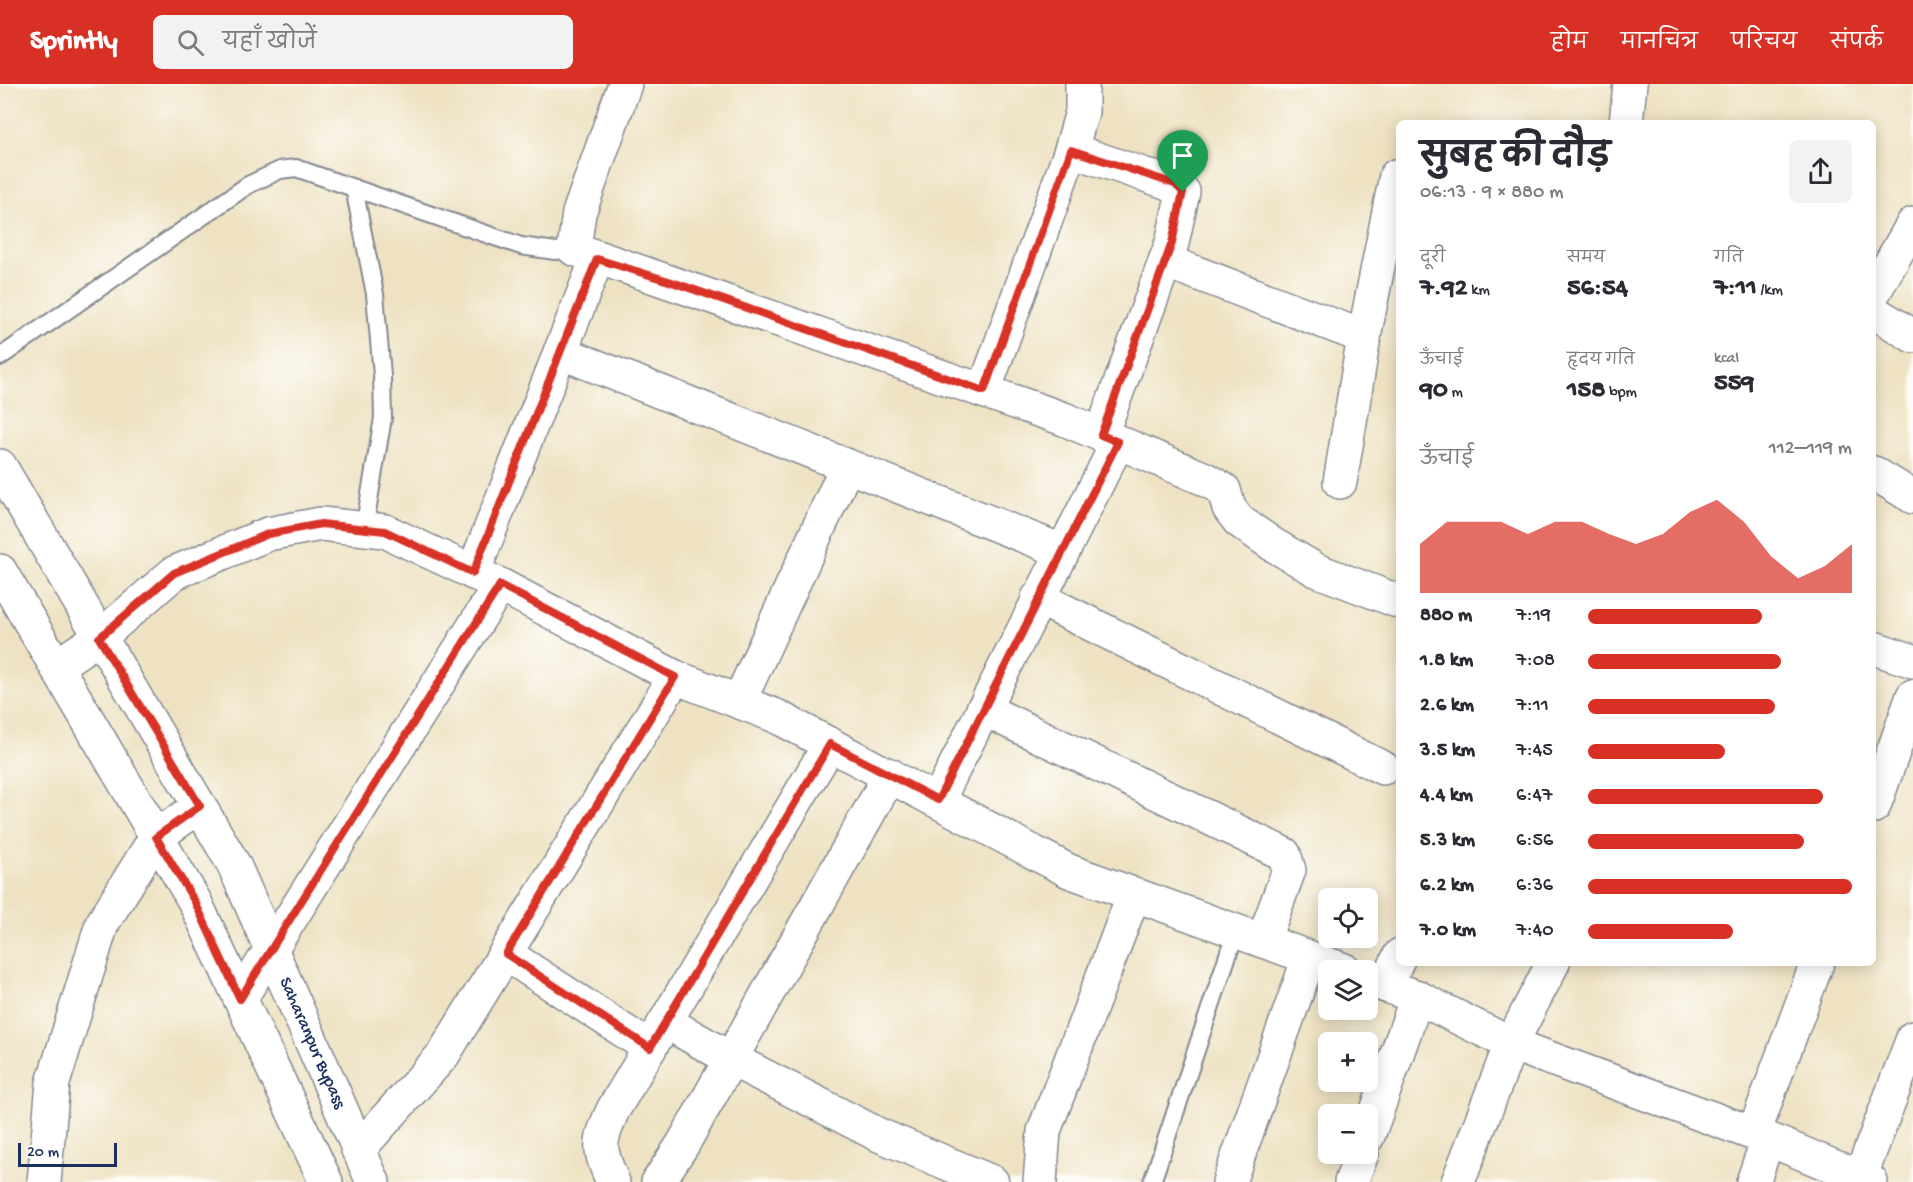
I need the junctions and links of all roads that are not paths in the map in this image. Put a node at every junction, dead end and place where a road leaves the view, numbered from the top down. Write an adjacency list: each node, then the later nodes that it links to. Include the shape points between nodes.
1 (625, 84): 9 (street, via 579,213)
2 (1082, 84): 5 (street, via 1082,112)
3 (1630, 84): 4 (street)
4 (1626, 120)
5 (1071, 150): 10 (street, via 1175,184 1183,192); 17 (street)
6 (1396, 176): 14 (street)
7 (354, 188): 9 (lane, via 521,246); 16 (lane, via 296,168 280,170 248,185); 24 (lane, via 375,294 382,375 383,418)
8 (1913, 224): 11 (street)
9 (585, 254): 15 (street); 17 (street)
10 (1165, 261): 14 (street); 18 (street)
11 (1876, 289)
12 (1876, 313): 13 (street)
13 (1913, 336)
14 (1364, 337): 22 (street)
15 (560, 352): 20 (street); 27 (street)
16 (0, 357)
17 (984, 391): 18 (street)
18 (1109, 438): 25 (street); 29 (street, via 1224,490 1229,508 1239,521 1316,570)
19 (0, 466): 30 (street, Saharanpur Bypass)
20 (847, 466): 25 (street); 36 (street)
21 (1876, 474): 23 (street)
22 (1340, 482)
23 (1913, 497)
24 (364, 529): 27 (street, via 385,531); 30 (street, via 321,524 268,534 174,573)
25 (1062, 551): 28 (street)
26 (0, 571): 33 (street)
27 (486, 579): 34 (street); 47 (street)
28 (1038, 598): 37 (street); 39 (street)
29 (1396, 600)
30 (99, 638): 33 (street); 43 (street, Saharanpur Bypass)
31 (1876, 649): 32 (street)
32 (1913, 662)
33 (56, 666): 44 (street)
34 (675, 677): 36 (street); 48 (street)
35 (1913, 696): 42 (street)
36 (739, 702): 38 (street)
37 (983, 709): 41 (street); 46 (street, via 1284,854 1288,861 1287,877)
38 (830, 744): 40 (street); 58 (street)
39 (1383, 768)
40 (890, 775): 41 (street); 61 (street)
41 (938, 800): 45 (street, via 1069,871)
42 (1876, 801)
43 (200, 806): 44 (street); 47 (street, Saharanpur Bypass, via 234,865)
44 (156, 837): 57 (street, via 195,902); 67 (street, via 102,924 53,1083)
45 (1134, 894): 46 (street); 73 (street, via 1044,1131)
46 (1249, 936): 49 (street); 74 (lane)
47 (272, 950): 57 (street); 64 (street, Saharanpur Bypass)
48 (506, 954): 58 (street); 64 (street, via 443,1055)
49 (1309, 958): 51 (street); 75 (street)
50 (1396, 960): 54 (street)
51 (1318, 961)
52 (1551, 966): 60 (street)
53 (1816, 966): 63 (street)
54 (1378, 981)
55 (1378, 982): 56 (street)
56 (1417, 997): 60 (street); 62 (street)
57 (240, 999): 68 (street)
58 (658, 1035): 61 (street); 70 (street, via 600,1139 603,1159)
59 (1913, 1038): 66 (street)
60 (1511, 1044): 63 (street); 77 (street)
61 (731, 1059): 71 (street); 72 (street, via 879,1135)
62 (1378, 1108)
63 (1761, 1136): 66 (street); 78 (street)
64 (358, 1150): 69 (street, Saharanpur Bypass)
65 (1358, 1164): 76 (street)
66 (1865, 1180)
67 (44, 1182)
68 (326, 1182)
69 (373, 1182)
70 (614, 1182)
71 (658, 1182)
72 (992, 1182)
73 (1040, 1182)
74 (1152, 1182)
75 (1229, 1182)
76 (1352, 1182)
77 (1458, 1182)
78 (1752, 1182)

